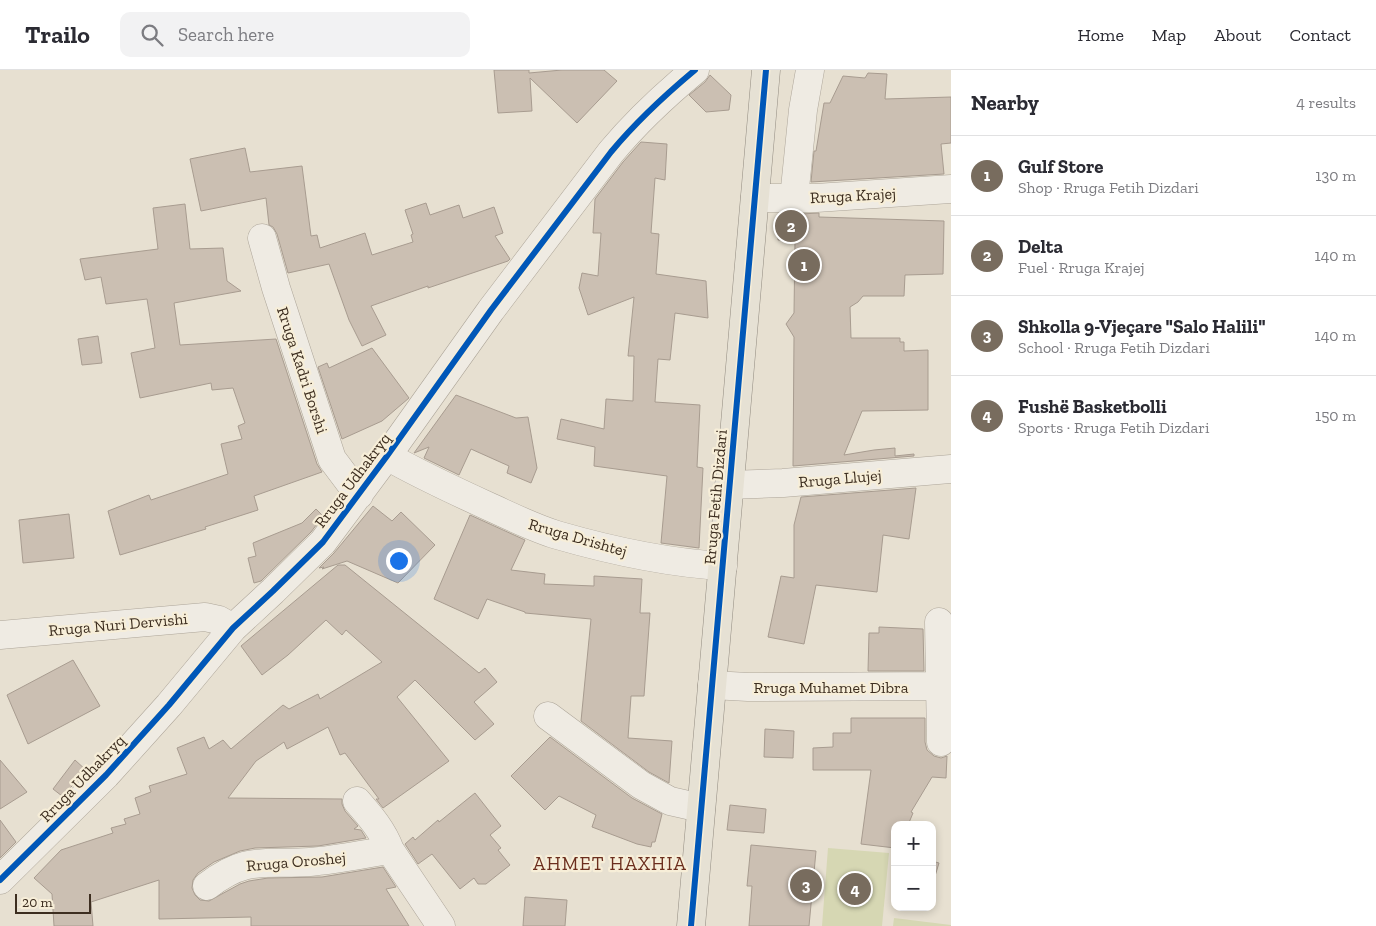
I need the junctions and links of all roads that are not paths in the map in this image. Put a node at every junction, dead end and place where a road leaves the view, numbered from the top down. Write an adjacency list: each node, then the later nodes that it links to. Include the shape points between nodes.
1 (695, 70): 8 (street, Rruga Udhakryq, via 611,152 491,310)
2 (766, 70): 5 (main road, Rruga Fetih Dizdari)
3 (810, 70): 6 (street)
4 (951, 188): 6 (street, Rruga Krajej)
5 (755, 198): 6 (street, Rruga Krajej); 10 (main road, Rruga Fetih Dizdari)
6 (794, 198)
7 (262, 238): 11 (street, Rruga Kadri Borshi, via 332,459)
8 (387, 456): 11 (street, Rruga Udhakryq); 12 (street, Rruga Drishtej, via 523,522 557,535 684,563)
9 (951, 469): 10 (street, Rruga Llujej)
10 (730, 485): 12 (main road, Rruga Fetih Dizdari)
11 (359, 495): 14 (street, Rruga Udhakryq, via 323,542)
12 (722, 566): 16 (main road, Rruga Fetih Dizdari)
13 (940, 622): 17 (street)
14 (233, 628): 15 (street, Rruga Nuri Dervishi, via 205,617); 23 (street, Rruga Udhakryq, via 106,775)
15 (0, 634)
16 (712, 685): 17 (street, Rruga Muhamet Dibra); 21 (main road, Rruga Fetih Dizdari)
17 (946, 686): 19 (street)
18 (548, 716): 21 (street, via 640,785 670,801)
19 (941, 742)
20 (357, 801): 22 (street, via 377,823)
21 (701, 808): 26 (main road, Rruga Fetih Dizdari)
22 (390, 850): 24 (street, Rruga Oroshej, via 309,862 252,863 224,873); 25 (street)
23 (0, 880)
24 (207, 886)
25 (441, 926)
26 (691, 926)

